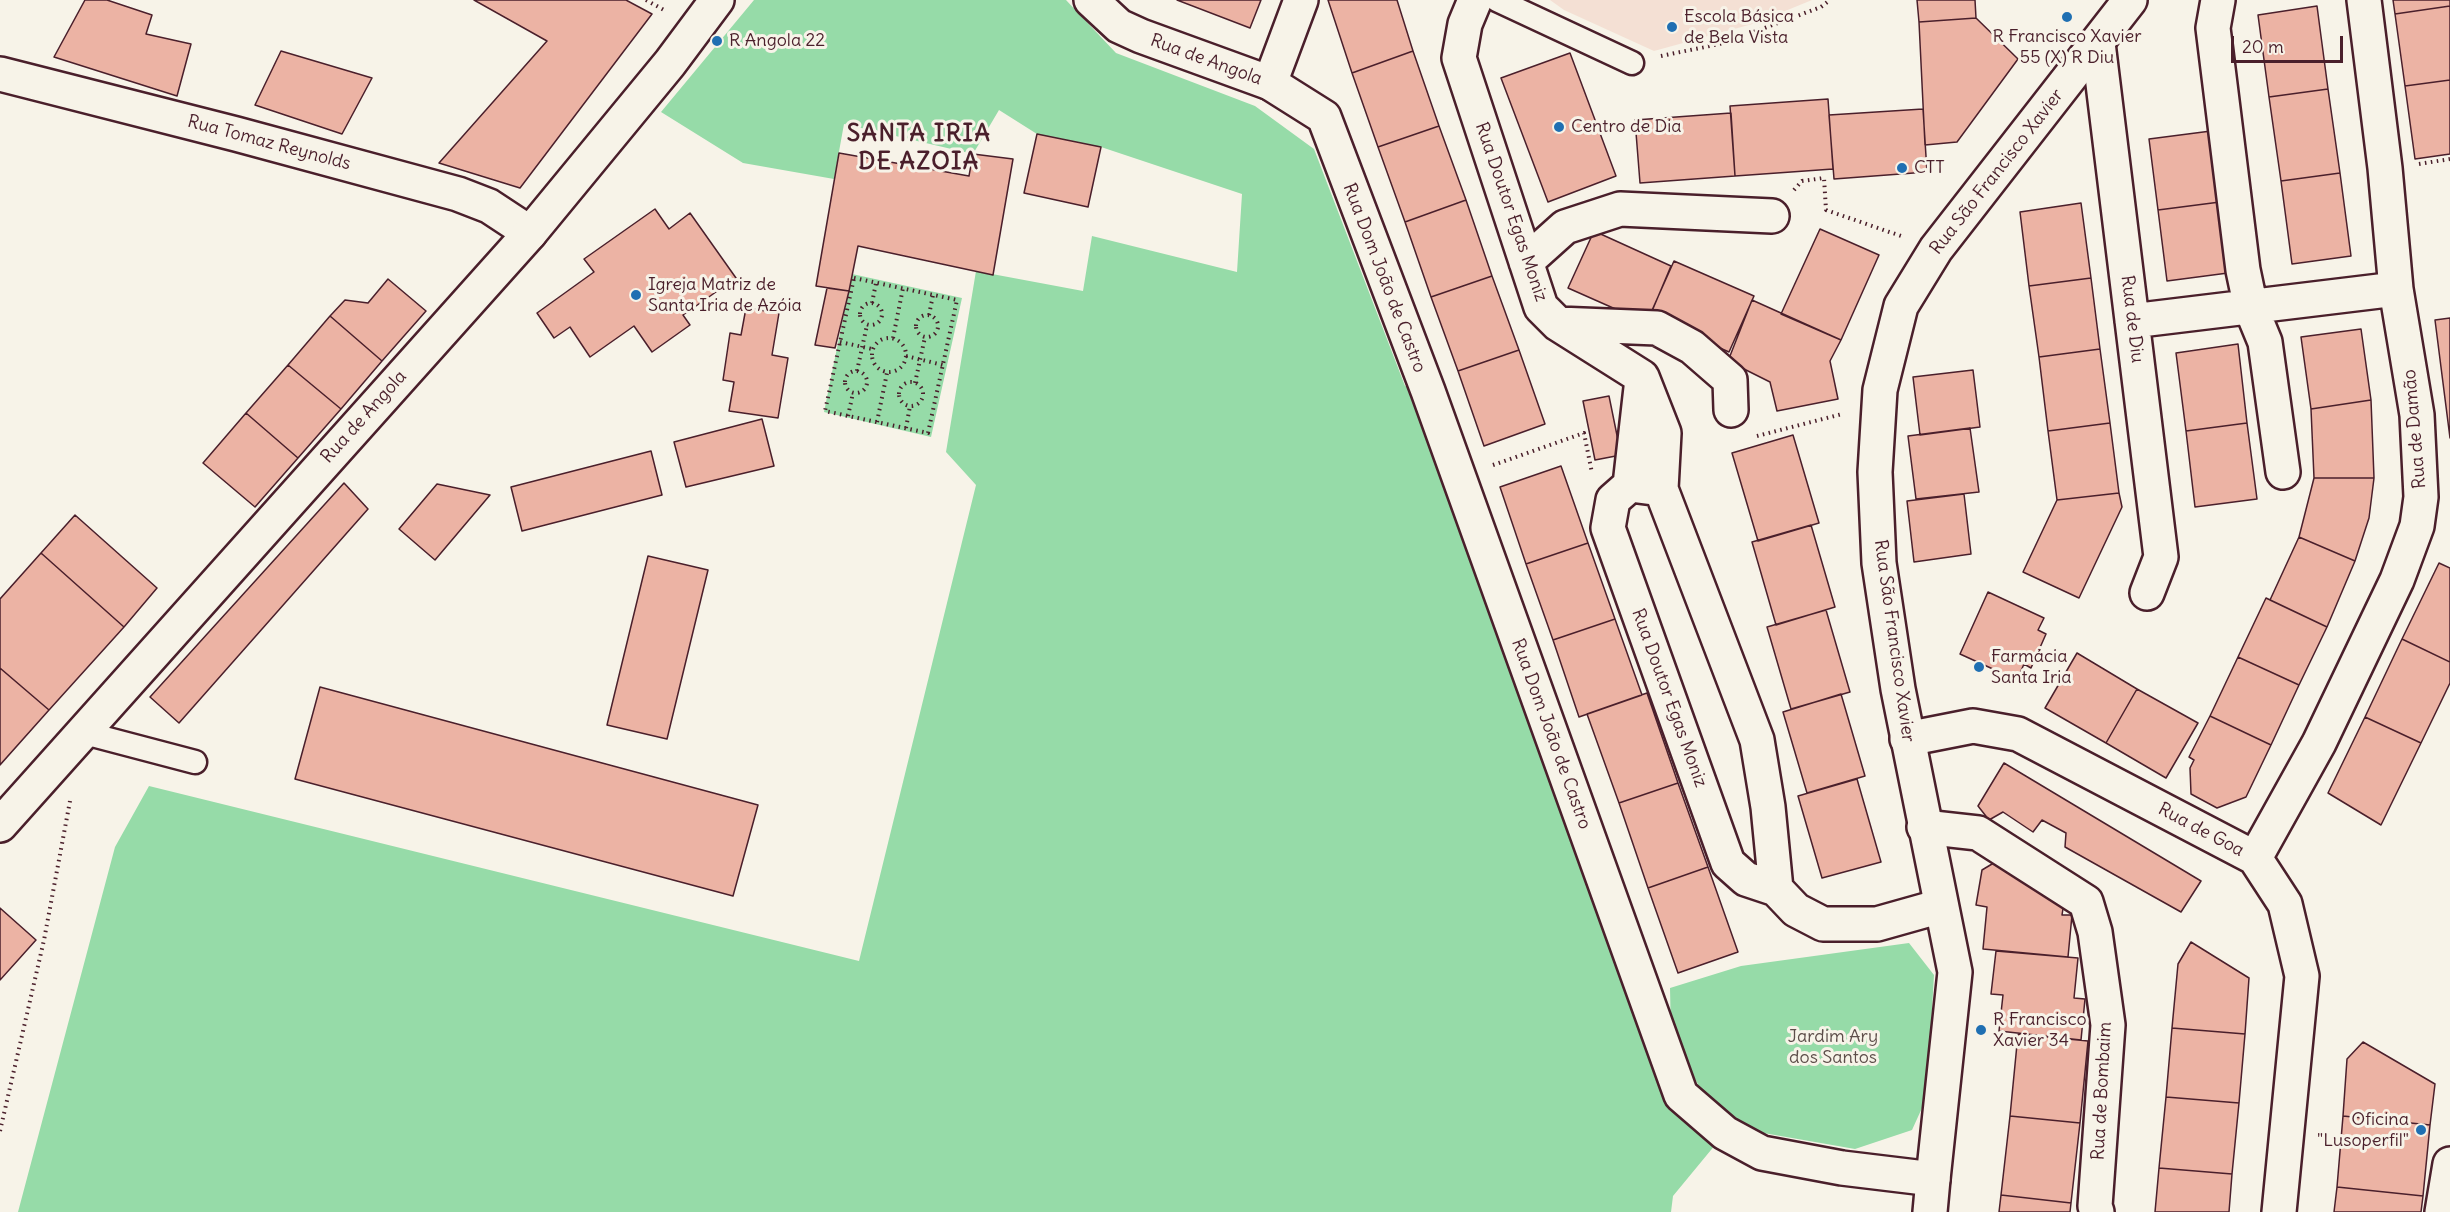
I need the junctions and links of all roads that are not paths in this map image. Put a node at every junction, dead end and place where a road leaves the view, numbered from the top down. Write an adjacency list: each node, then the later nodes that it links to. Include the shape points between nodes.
1 (717, 0): 16 (street, Rua de Angola)
2 (1091, 0): 9 (street, Rua de Angola)
3 (1300, 0): 13 (street)
4 (1475, 0): 17 (street, Rua Doutor Egas Moniz, via 1465,24 1459,58)
5 (1497, 0): 11 (lane)
6 (2130, 0): 10 (street, Rua São Francisco Xavier)
7 (2218, 0): 19 (street, via 2213,28)
8 (2364, 0): 18 (street, Rua de Damão)
9 (1117, 13): 13 (street, Rua de Angola, via 1141,36)
10 (2098, 42): 20 (street, Rua de Diu); 29 (street, Rua São Francisco Xavier, via 1936,249 1901,306 1880,390 1875,472 1879,563)
11 (1632, 63)
12 (0, 74): 16 (street, Rua Tomaz Reynolds, via 458,194 489,206)
13 (1270, 83): 14 (street, Rua de Angola)
14 (1324, 117): 37 (street, Rua Dom João de Castro, via 1428,391 1681,1095 1725,1133 1762,1153)
15 (1772, 216): 17 (street, via 1620,208 1565,226)
16 (530, 233): 28 (street, Rua de Angola)
17 (1526, 262): 21 (street, Rua Doutor Egas Moniz, via 1541,307)
18 (2396, 289): 19 (street); 33 (street, Rua de Damão, via 2416,415 2421,497 2417,526 2397,580 2319,743)
19 (2251, 308): 20 (street); 24 (street, via 2265,342)
20 (2132, 321): 27 (street, Rua de Diu, via 2161,557)
21 (1558, 324): 22 (street, Rua Doutor Egas Moniz); 23 (street, via 1657,328 1692,347 1730,380)
22 (1642, 377): 25 (street); 26 (street, via 1664,433)
23 (1731, 410)
24 (2283, 472)
25 (1630, 485): 26 (street); 34 (street, Rua Doutor Egas Moniz, via 1613,500 1608,528 1724,852 1728,863 1746,879)
26 (1662, 489): 34 (street, via 1757,740)
27 (2147, 593)
28 (81, 732): 30 (lane); 31 (street, Rua de Angola)
29 (1907, 739): 32 (street, Rua São Francisco Xavier); 33 (street, Rua de Goa, via 1974,726 2018,734)
30 (195, 762)
31 (0, 825)
32 (1924, 827): 35 (street, Rua São Francisco Xavier); 39 (street, Rua de Bombaim, via 1978,833 2086,902 2095,932 2108,1025)
33 (2255, 858): 40 (street, Rua de Goa, via 2285,904 2302,976)
34 (1776, 889): 35 (street, Rua Doutor Egas Moniz, via 1796,910 1823,924 1877,924)
35 (1941, 906): 37 (street, Rua São Francisco Xavier, via 1955,972)
36 (2450, 1164): 41 (street)
37 (1933, 1179): 38 (street, Rua São Francisco Xavier)
38 (1930, 1212)
39 (2097, 1212)
40 (2279, 1212)
41 (2442, 1212)

